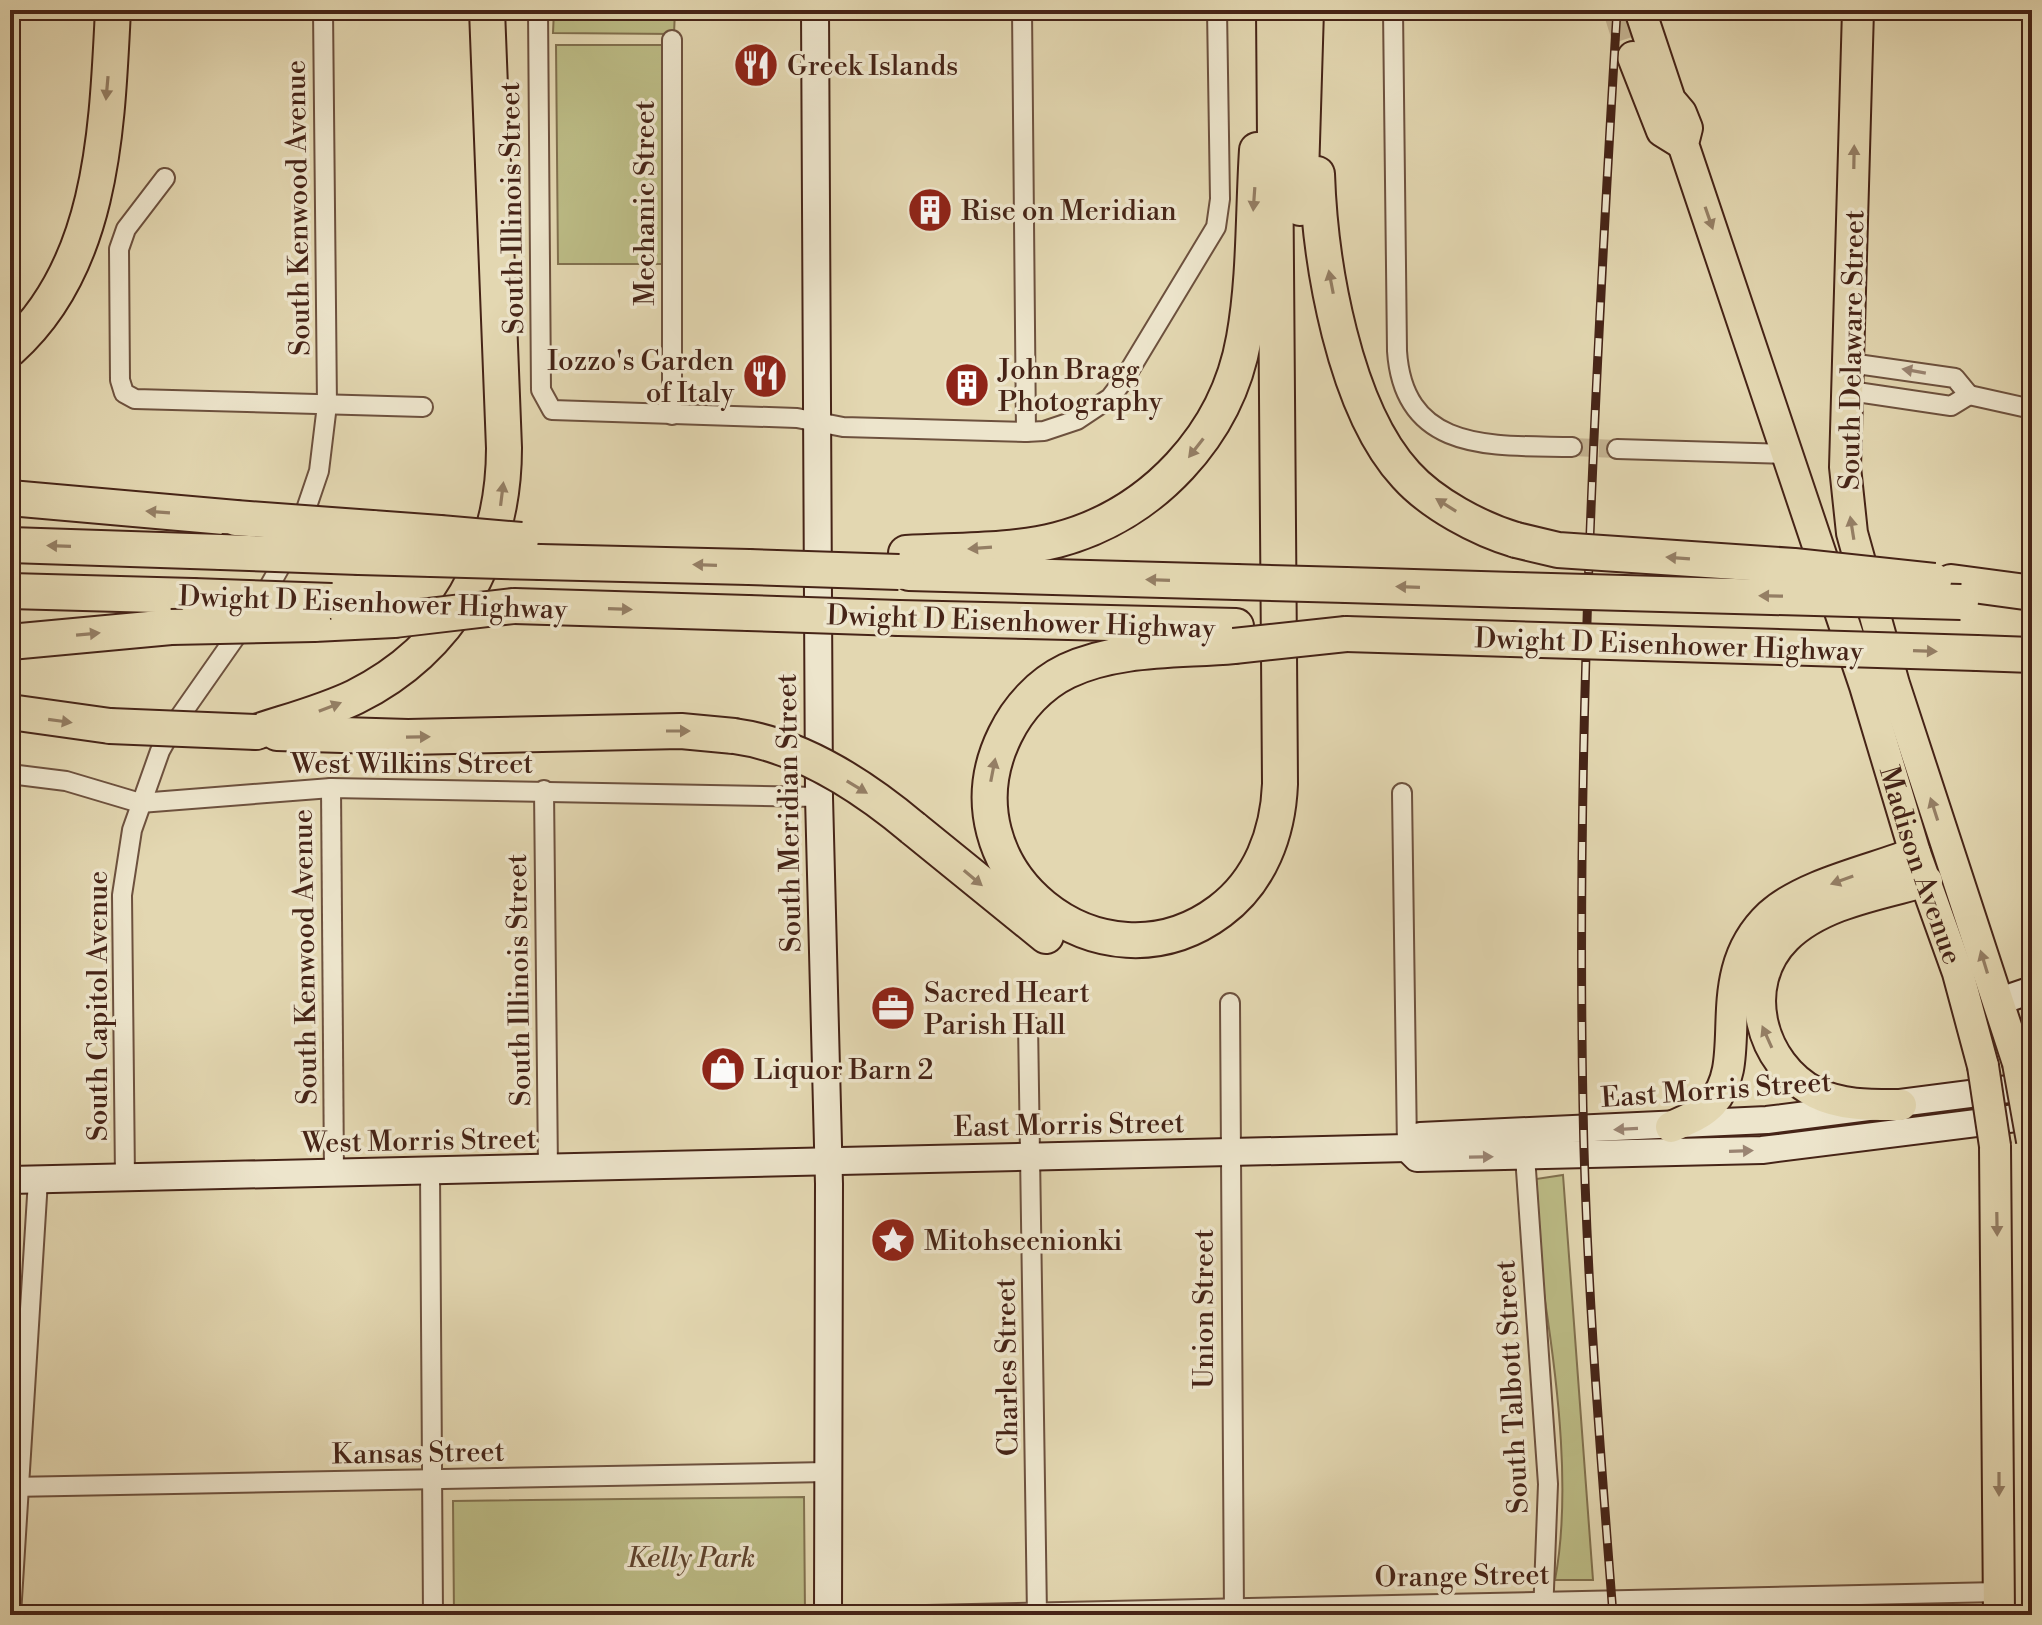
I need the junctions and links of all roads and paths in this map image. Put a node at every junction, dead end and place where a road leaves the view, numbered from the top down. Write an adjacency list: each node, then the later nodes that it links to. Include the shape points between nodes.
1 (113, 10): 20 (highway, one-way to 20, via 101,160 88,219 56,291)
2 (323, 10): 23 (street, South Kenwood Avenue)
3 (487, 10): 46 (highway, one-way to 3, via 353,698 401,669 467,598 491,544 502,497 504,448)
4 (538, 10): 26 (street, South Illinois Street, via 541,390 546,404 559,412)
5 (815, 10): 27 (main road, South Meridian Street)
6 (1022, 10): 28 (street)
7 (1217, 10): 28 (street, via 1216,227 1116,391 1077,420)
8 (1267, 10): 35 (highway, one-way to 35, via 1244,339 1233,381 1209,430 1173,475 1091,529 1026,545)
9 (1274, 10): 41 (highway, one-way to 41, via 1280,479 1280,784 1274,828 1258,869 1231,902 1176,934 1148,940 1105,938 1049,913 1009,868 992,820 995,759 1018,713 1049,682 1096,660)
10 (1393, 10): 29 (street, via 1398,358 1410,398 1435,426 1457,439 1482,445)
11 (1640, 10): 17 (main road, Madison Avenue, via 1670,100)
12 (1659, 10): 17 (main road, Madison Avenue, via 1684,95)
13 (1858, 10): 21 (main road, South Delaware Street, one-way to 13)
14 (1306, 23): 37 (highway, one-way to 14, bridge, via 1794,566 1558,550 1479,525 1406,475 1363,406 1350,372 1324,248); 46 (highway, one-way to 14, bridge, via 408,737 681,731 734,736 786,751 862,789 1043,934 1090,956 1158,961 1223,936 1261,901 1283,865 1300,797 1298,254)
15 (672, 40): 26 (street, Mechanic Street)
16 (1633, 57): 18 (main road, Madison Avenue, via 1662,131)
17 (1681, 113): 18 (main road, Madison Avenue, via 1687,128)
18 (1683, 144): 31 (main road, Madison Avenue, one-way to 31)
19 (165, 178): 23 (street, via 126,229 119,249 124,393 135,399)
20 (10, 349)
21 (1850, 377): 22 (street, via 1951,406); 22 (street, one-way to 21, via 1955,378); 44 (main road, South Delaware Street, one-way to 21, via 1852,533 1845,467)
22 (1969, 395): 25 (street)
23 (327, 405): 24 (street); 52 (street, South Capitol Avenue, via 315,488 278,575 176,722)
24 (423, 407)
25 (2032, 409)
26 (672, 415): 27 (street)
27 (818, 420): 28 (street, via 843,427); 51 (main road, South Meridian Street)
28 (1026, 432)
29 (1572, 447)
30 (1617, 449): 31 (street)
31 (1789, 454): 53 (main road, Madison Avenue)
32 (10, 498): 33 (highway, one-way to 32, bridge, via 236,518)
33 (366, 542): 34 (highway, Dwight D Eisenhower Highway, one-way to 34, bridge, via 221,552); 35 (highway, Dwight D Eisenhower Highway, one-way to 33, bridge, via 789,568 662,564)
34 (10, 545)
35 (902, 563): 37 (highway, Dwight D Eisenhower Highway, one-way to 35, bridge, via 1514,590 1236,582)
36 (10, 591): 40 (highway, Dwight D Eisenhower Highway, bridge, via 193,596)
37 (1956, 592): 38 (highway); 39 (highway, Dwight D Eisenhower Highway)
38 (2032, 593)
39 (2032, 602)
40 (323, 612): 41 (highway, Dwight D Eisenhower Highway, one-way to 41, bridge, via 514,606 899,618); 42 (highway, one-way to 40, bridge)
41 (1235, 636): 43 (highway, Dwight D Eisenhower Highway, one-way to 43, bridge, via 1346,634)
42 (10, 642)
43 (2032, 655)
44 (1894, 684): 56 (main road, Madison Avenue, one-way to 44)
45 (10, 712): 46 (highway, one-way to 46, bridge, via 110,726)
46 (256, 732)
47 (10, 774): 52 (street, West Wilkins Street, via 66,781)
48 (331, 788): 49 (street, West Wilkins Street); 52 (street, West Wilkins Street); 71 (street, South Kenwood Avenue)
49 (544, 790): 51 (street, West Wilkins Street); 69 (street, South Illinois Street)
50 (1402, 793): 64 (street)
51 (819, 797): 68 (main road, South Meridian Street)
52 (140, 803): 72 (street, South Capitol Avenue, via 122,895)
53 (1915, 853): 54 (main road, Madison Avenue); 62 (main road, one-way to 62, via 1794,898 1757,929 1736,967 1726,1073 1718,1095 1699,1115)
54 (1927, 881): 60 (main road, one-way to 54, via 1836,1100 1797,1080 1766,1037 1760,993 1775,951 1809,920); 78 (main road, Madison Avenue, one-way to 78, bridge, via 1983,1066 1995,1146)
55 (2032, 990): 56 (main road)
56 (1997, 1002): 59 (main road, Madison Avenue)
57 (1230, 1003): 65 (street, Union Street)
58 (1028, 1023): 67 (street, Charles Street)
59 (2025, 1074): 60 (main road, East Morris Street); 63 (main road, Madison Avenue, bridge)
60 (1901, 1105): 62 (main road, East Morris Street)
61 (2032, 1116): 66 (main road, East Morris Street, one-way to 61, via 1762,1150)
62 (1671, 1127): 64 (main road, East Morris Street, one-way to 64, via 1420,1136)
63 (2032, 1141)
64 (1407, 1148): 65 (main road, East Morris Street); 66 (main road, East Morris Street, one-way to 66, via 1417,1158)
65 (1230, 1152): 67 (main road, East Morris Street); 80 (street, Union Street)
66 (1525, 1156): 79 (street, South Talbott Street, via 1548,1484)
67 (1030, 1157): 68 (main road, East Morris Street); 81 (street, Charles Street)
68 (829, 1161): 69 (main road, West Morris Street); 75 (main road, South Meridian Street)
69 (548, 1170): 70 (main road, West Morris Street)
70 (430, 1172): 71 (main road, West Morris Street); 76 (street)
71 (334, 1174): 72 (main road, West Morris Street)
72 (125, 1178): 74 (main road, West Morris Street)
73 (10, 1180): 74 (main road, West Morris Street)
74 (38, 1180): 77 (street)
75 (827, 1472): 76 (street, Kansas Street); 84 (main road, South Meridian Street)
76 (433, 1480): 77 (street, Kansas Street); 83 (street)
77 (14, 1487): 82 (street)
78 (1999, 1604): 79 (street, Orange Street)
79 (1543, 1608): 80 (street, Orange Street)
80 (1234, 1611): 81 (street, Orange Street)
81 (1037, 1614): 85 (street, Orange Street)
82 (11, 1615)
83 (433, 1615)
84 (828, 1615)
85 (926, 1615)

